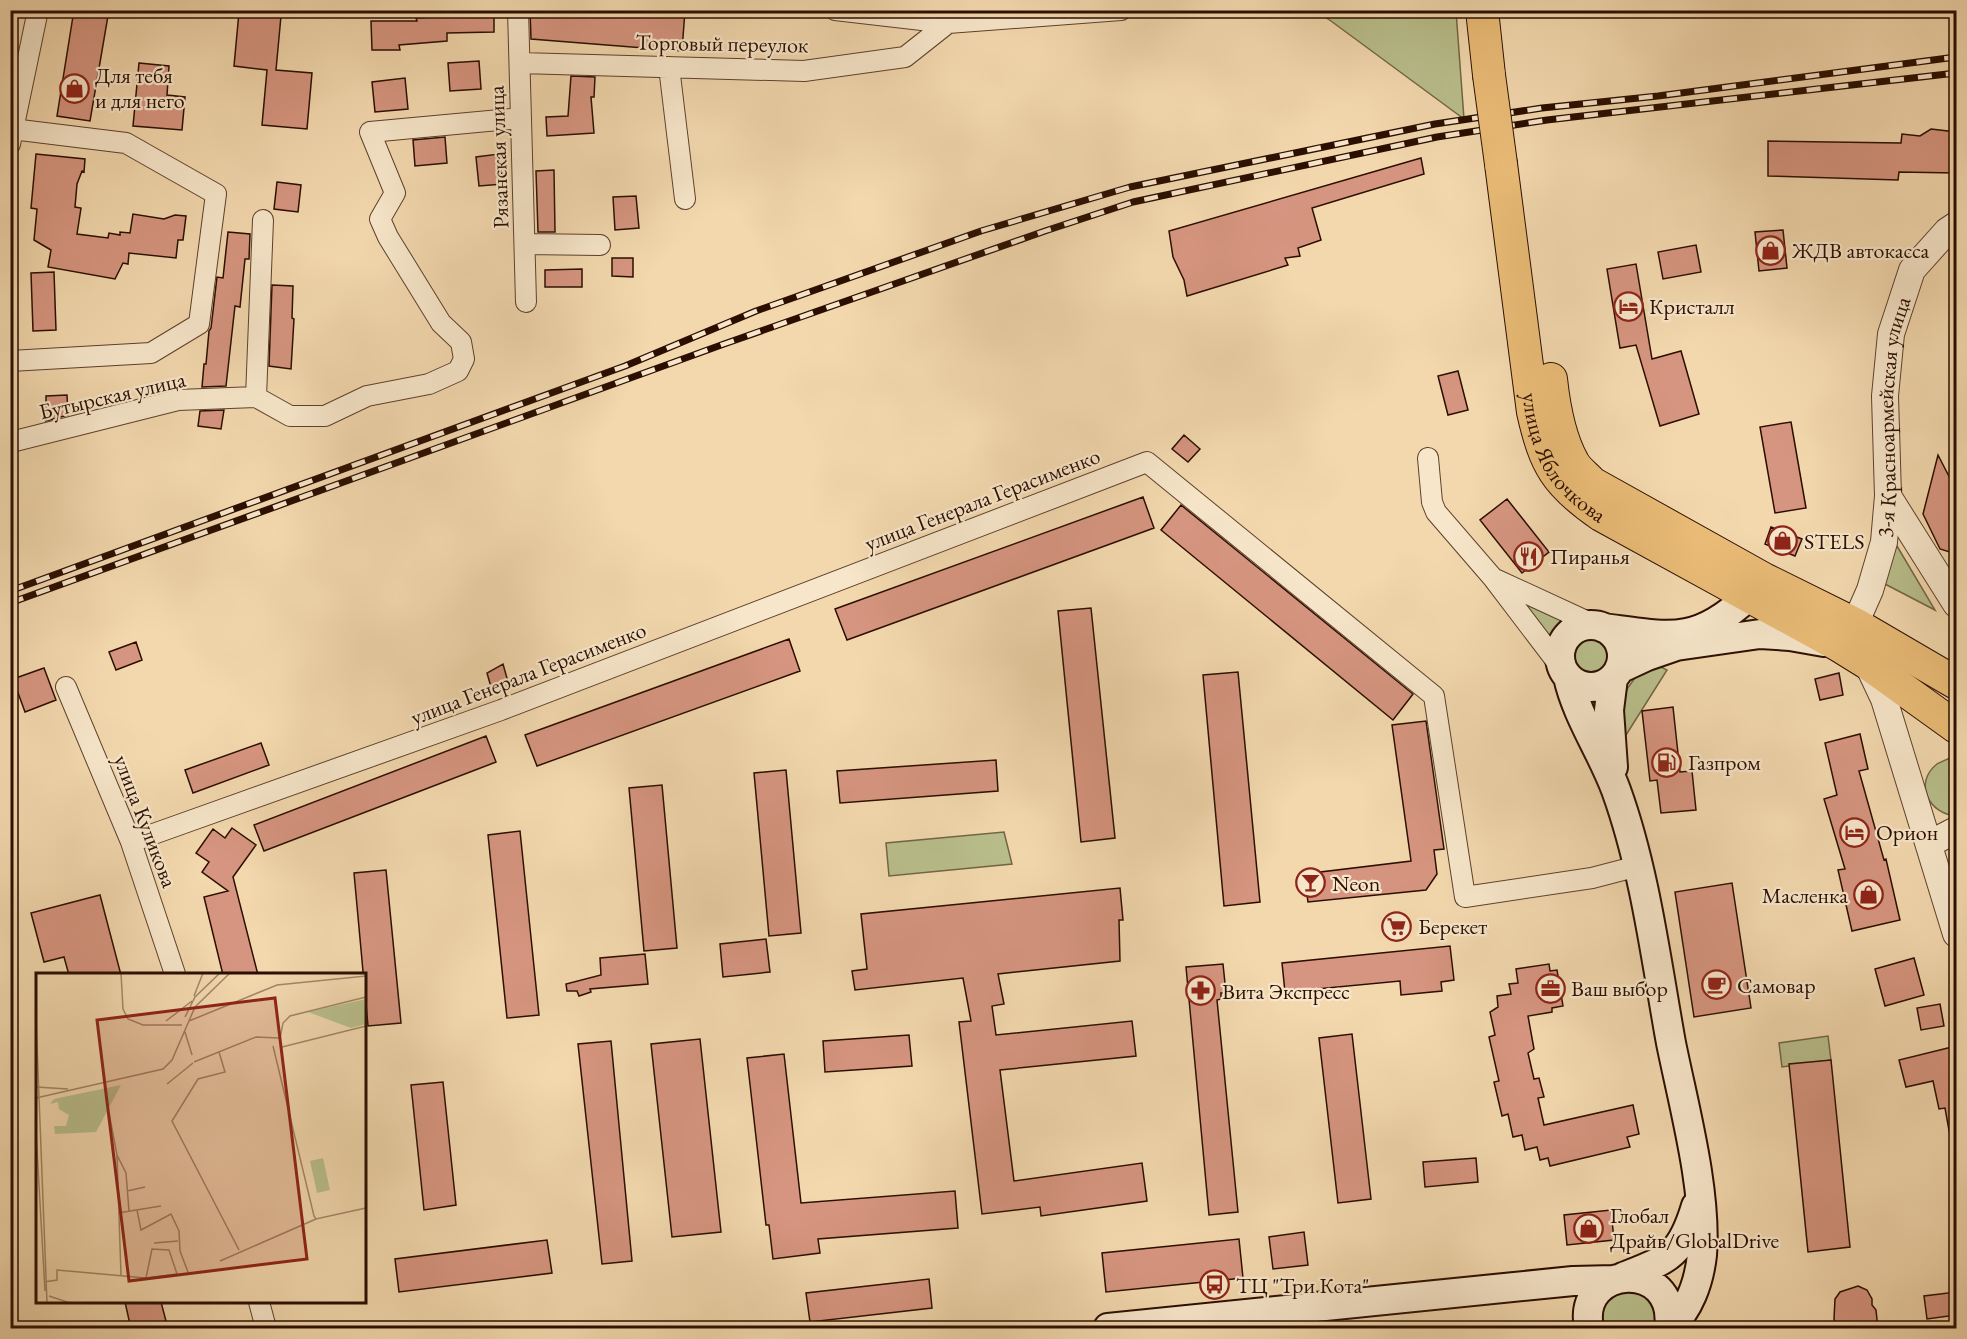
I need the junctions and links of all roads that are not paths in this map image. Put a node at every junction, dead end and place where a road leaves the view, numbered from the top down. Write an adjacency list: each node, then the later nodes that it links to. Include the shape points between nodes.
1 (38, 10): 12 (street)
2 (518, 10): 8 (street, Рязанская улица)
3 (836, 10): 7 (street)
4 (1121, 10): 7 (street)
5 (1482, 10): 10 (main road)
6 (1504, 10): 10 (main road)
7 (948, 23): 9 (street, Торговый переулок, via 905,57 804,71)
8 (520, 63): 9 (street, Торговый переулок); 11 (street, Рязанская улица)
9 (669, 67): 14 (street)
10 (1500, 74): 13 (main road, bridge)
11 (521, 118): 17 (street, Рязанская улица); 21 (street, via 370,132 395,193 380,219 441,323 460,342 464,359 458,371 429,384 367,396 325,416 290,416)
12 (11, 136): 20 (street, via 126,143 216,194 198,324 151,353)
13 (1511, 162): 26 (main road, улица Яблочкова, via 1533,412 1541,444 1556,475 1577,499 1601,515); 31 (main road, улица Яблочкова, via 1555,408 1574,463 1592,483 1764,579)
14 (685, 199)
15 (263, 220): 21 (street)
16 (1956, 225): 24 (street, 3-я Красноармейская улица, via 1912,270 1891,333 1885,396)
17 (525, 244): 18 (street); 19 (street, Рязанская улица)
18 (600, 245)
19 (526, 302)
20 (10, 361)
21 (256, 397): 22 (street, Бутырская улица, via 178,400)
22 (15, 441)
23 (1428, 458): 25 (street, via 1436,512)
24 (1888, 496): 28 (street); 31 (street, 3-я Красноармейская улица, via 1884,542 1870,590)
25 (1493, 578): 30 (street); 33 (street)
26 (1719, 580): 27 (main road, улица Яблочкова); 29 (main road, via 1719,603)
27 (1749, 596): 29 (main road); 31 (main road, улица Яблочкова)
28 (1956, 604)
29 (1713, 624): 30 (main road, via 1686,634 1665,635)
30 (1600, 627): 33 (main road, via 1580,627 1566,637 1560,653); 34 (main road, via 1612,634 1622,650)
31 (1847, 634): 32 (main road, улица Яблочкова); 34 (main road, via 1760,634 1676,646 1647,656); 35 (main road, улица Яблочкова)
32 (1867, 663): 37 (main road, улица Яблочкова); 41 (street, via 1884,699)
33 (1565, 673): 34 (main road, via 1574,682 1590,687 1606,683); 38 (main road)
34 (1616, 674): 38 (main road, via 1610,691 1610,734)
35 (1956, 682)
36 (66, 687): 40 (street, улица Куликова)
37 (1956, 727)
38 (1616, 790): 42 (main road)
39 (1956, 830): 41 (street)
40 (131, 843): 42 (street, улица Генерала Герасименко, via 501,710 1147,462 1434,696 1465,897 1592,878); 44 (street, улица Куликова)
41 (1929, 844): 43 (street)
42 (1638, 866): 45 (main road)
43 (1956, 934)
44 (174, 973)
45 (1699, 1195): 46 (main road, via 1689,1229 1675,1251 1657,1264); 49 (main road, via 1700,1269 1688,1303)
46 (1618, 1278): 47 (main road); 49 (main road, via 1643,1279 1660,1290 1669,1308); 52 (main road, via 1594,1297 1588,1314)
47 (1510, 1289): 51 (main road); 52 (main road, via 1562,1301 1578,1313)
48 (259, 1303): 50 (street)
49 (1669, 1328)
50 (266, 1329)
51 (1108, 1329)
52 (1589, 1329)

